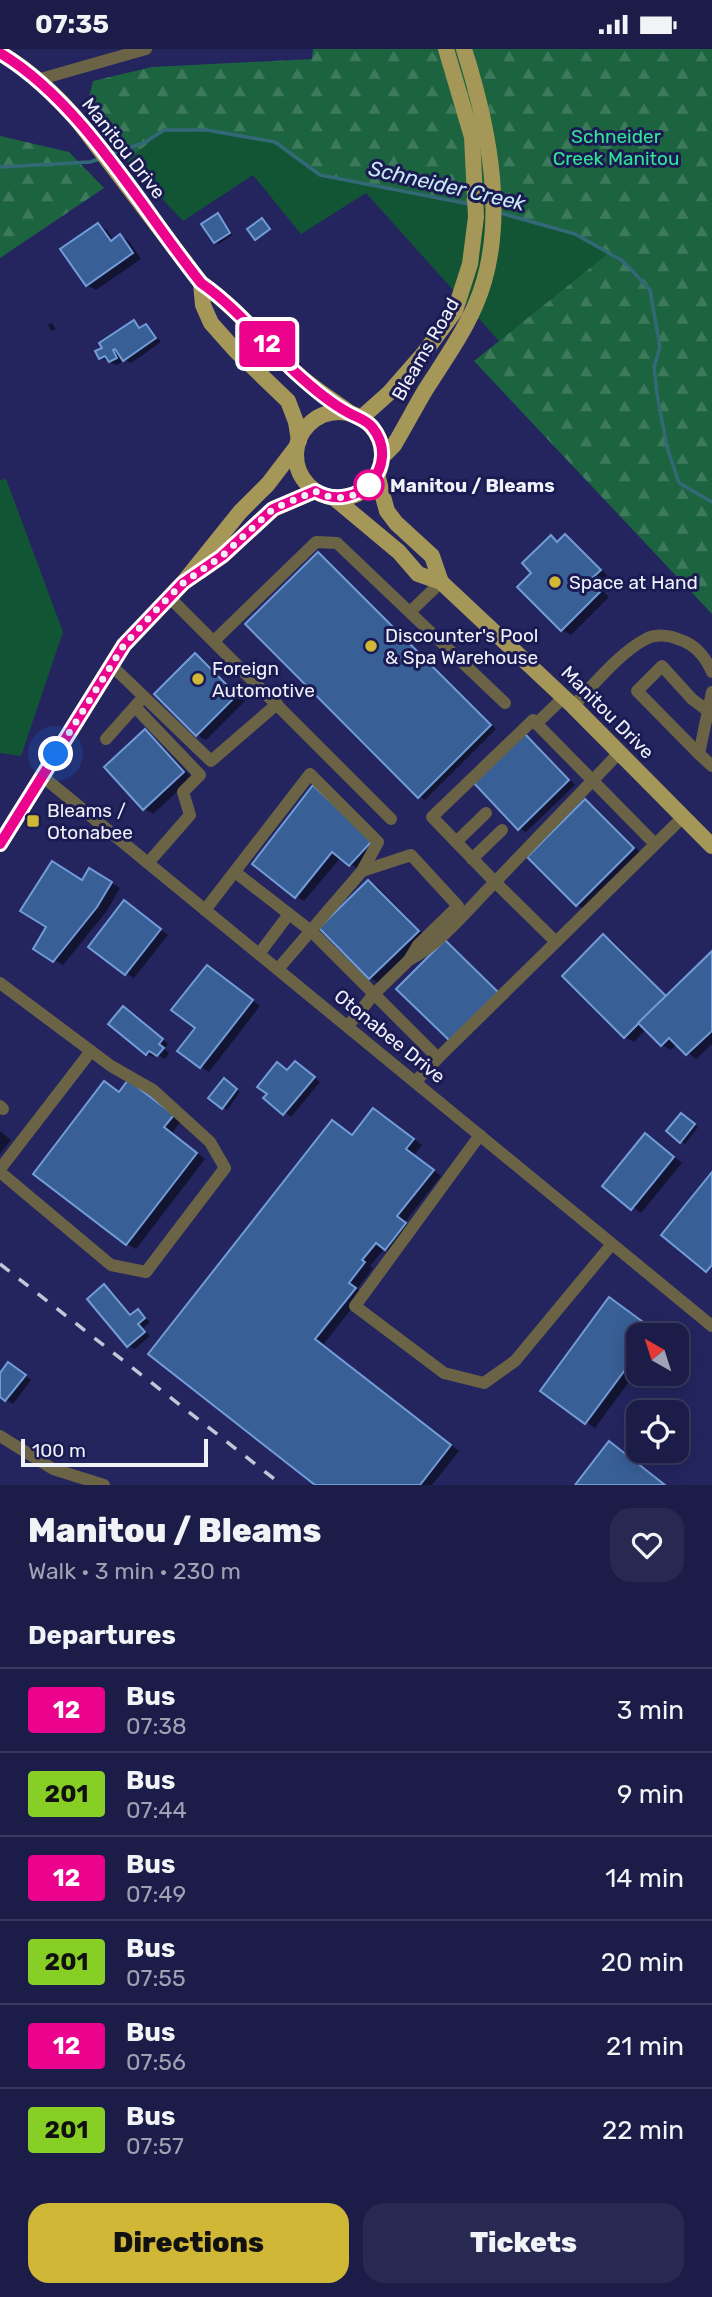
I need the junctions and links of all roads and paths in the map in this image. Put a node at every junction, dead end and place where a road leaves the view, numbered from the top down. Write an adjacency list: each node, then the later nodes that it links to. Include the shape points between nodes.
1 (146, 49): 5 (street)
2 (446, 49): 7 (main road, Bleams Road, via 472,137 476,217 470,264 455,311 424,353 389,393)
3 (464, 49): 9 (main road, Bleams Road, via 492,170 494,218 486,269 476,306 394,445)
4 (0, 53): 5 (main road, Manitou Drive)
5 (37, 80): 6 (main road, Manitou Drive, via 75,117)
6 (201, 283): 7 (main road, Manitou Drive, via 226,300 294,371); 8 (main road, Manitou Drive, via 211,323 288,401)
7 (355, 416): 8 (main road, via 334,412 319,418 306,428); 9 (main road, via 377,435)
8 (298, 444): 11 (main road, via 300,471); 14 (main road)
9 (382, 457): 10 (main road)
10 (377, 475): 12 (main road, via 362,491); 13 (main road, Manitou Drive, via 387,511 432,556)
11 (315, 491): 12 (main road); 14 (main road, via 273,509 222,556)
12 (333, 497): 13 (main road, Manitou Drive, via 399,552 418,574)
13 (441, 582): 16 (street); 22 (main road, Manitou Drive)
14 (183, 583): 15 (main road)
15 (169, 597): 17 (street); 18 (main road, via 124,645)
16 (410, 612): 17 (street, via 337,543 316,542); 23 (street)
17 (215, 640): 24 (street)
18 (112, 666): 21 (street); 32 (main road)
19 (712, 672): 22 (street, via 691,643 670,636 649,637)
20 (712, 692): 26 (street)
21 (144, 697): 24 (street, via 211,761); 25 (street)
22 (569, 701): 27 (street); 29 (main road, Manitou Drive)
23 (505, 703)
24 (277, 704): 36 (street)
25 (135, 707): 28 (street); 43 (street, via 200,775 183,792 190,815)
26 (708, 711): 30 (street); 30 (street, via 662,666 637,691)
27 (536, 724): 33 (street); 38 (street, via 533,720 432,817)
28 (106, 739)
29 (620, 753): 33 (street); 35 (main road, Manitou Drive)
30 (699, 754): 31 (street)
31 (712, 767)
32 (42, 776): 39 (main road); 43 (street, Otonabee Drive)
33 (591, 781): 40 (street); 46 (street)
34 (486, 813): 38 (street)
35 (683, 817): 40 (street); 41 (main road, Manitou Drive)
36 (391, 819)
37 (502, 830): 42 (street)
38 (456, 842): 42 (street)
39 (0, 844)
40 (655, 844): 50 (street)
41 (712, 846)
42 (472, 859): 46 (street)
43 (148, 863): 47 (street, Otonabee Drive)
44 (362, 871): 45 (street, via 378,842 310,774); 49 (street); 52 (street, via 411,855 458,906 418,945)
45 (234, 872): 47 (street); 48 (street)
46 (495, 882): 50 (street); 52 (street, via 433,944)
47 (205, 910): 51 (street, Otonabee Drive)
48 (289, 914): 49 (street); 51 (street)
49 (311, 931): 53 (street); 55 (street)
50 (555, 942): 58 (street)
51 (259, 954): 53 (street, Otonabee Drive)
52 (410, 960): 55 (street)
53 (278, 969): 56 (street, Otonabee Drive)
54 (0, 983): 57 (street)
55 (374, 995): 56 (street); 58 (street)
56 (348, 1027): 59 (street, Otonabee Drive)
57 (91, 1051): 61 (street); 61 (street, via 153,1090 210,1142 225,1168 146,1272 111,1265)
58 (438, 1058): 59 (street)
59 (415, 1081): 60 (street, Otonabee Drive)
60 (480, 1135): 62 (street, Otonabee Drive); 62 (street, via 355,1306 444,1373 484,1383 515,1361)
61 (0, 1170)
62 (612, 1244): 63 (street, Otonabee Drive)
63 (712, 1326)
64 (0, 1436): 65 (street, via 53,1469)
65 (104, 1485)

